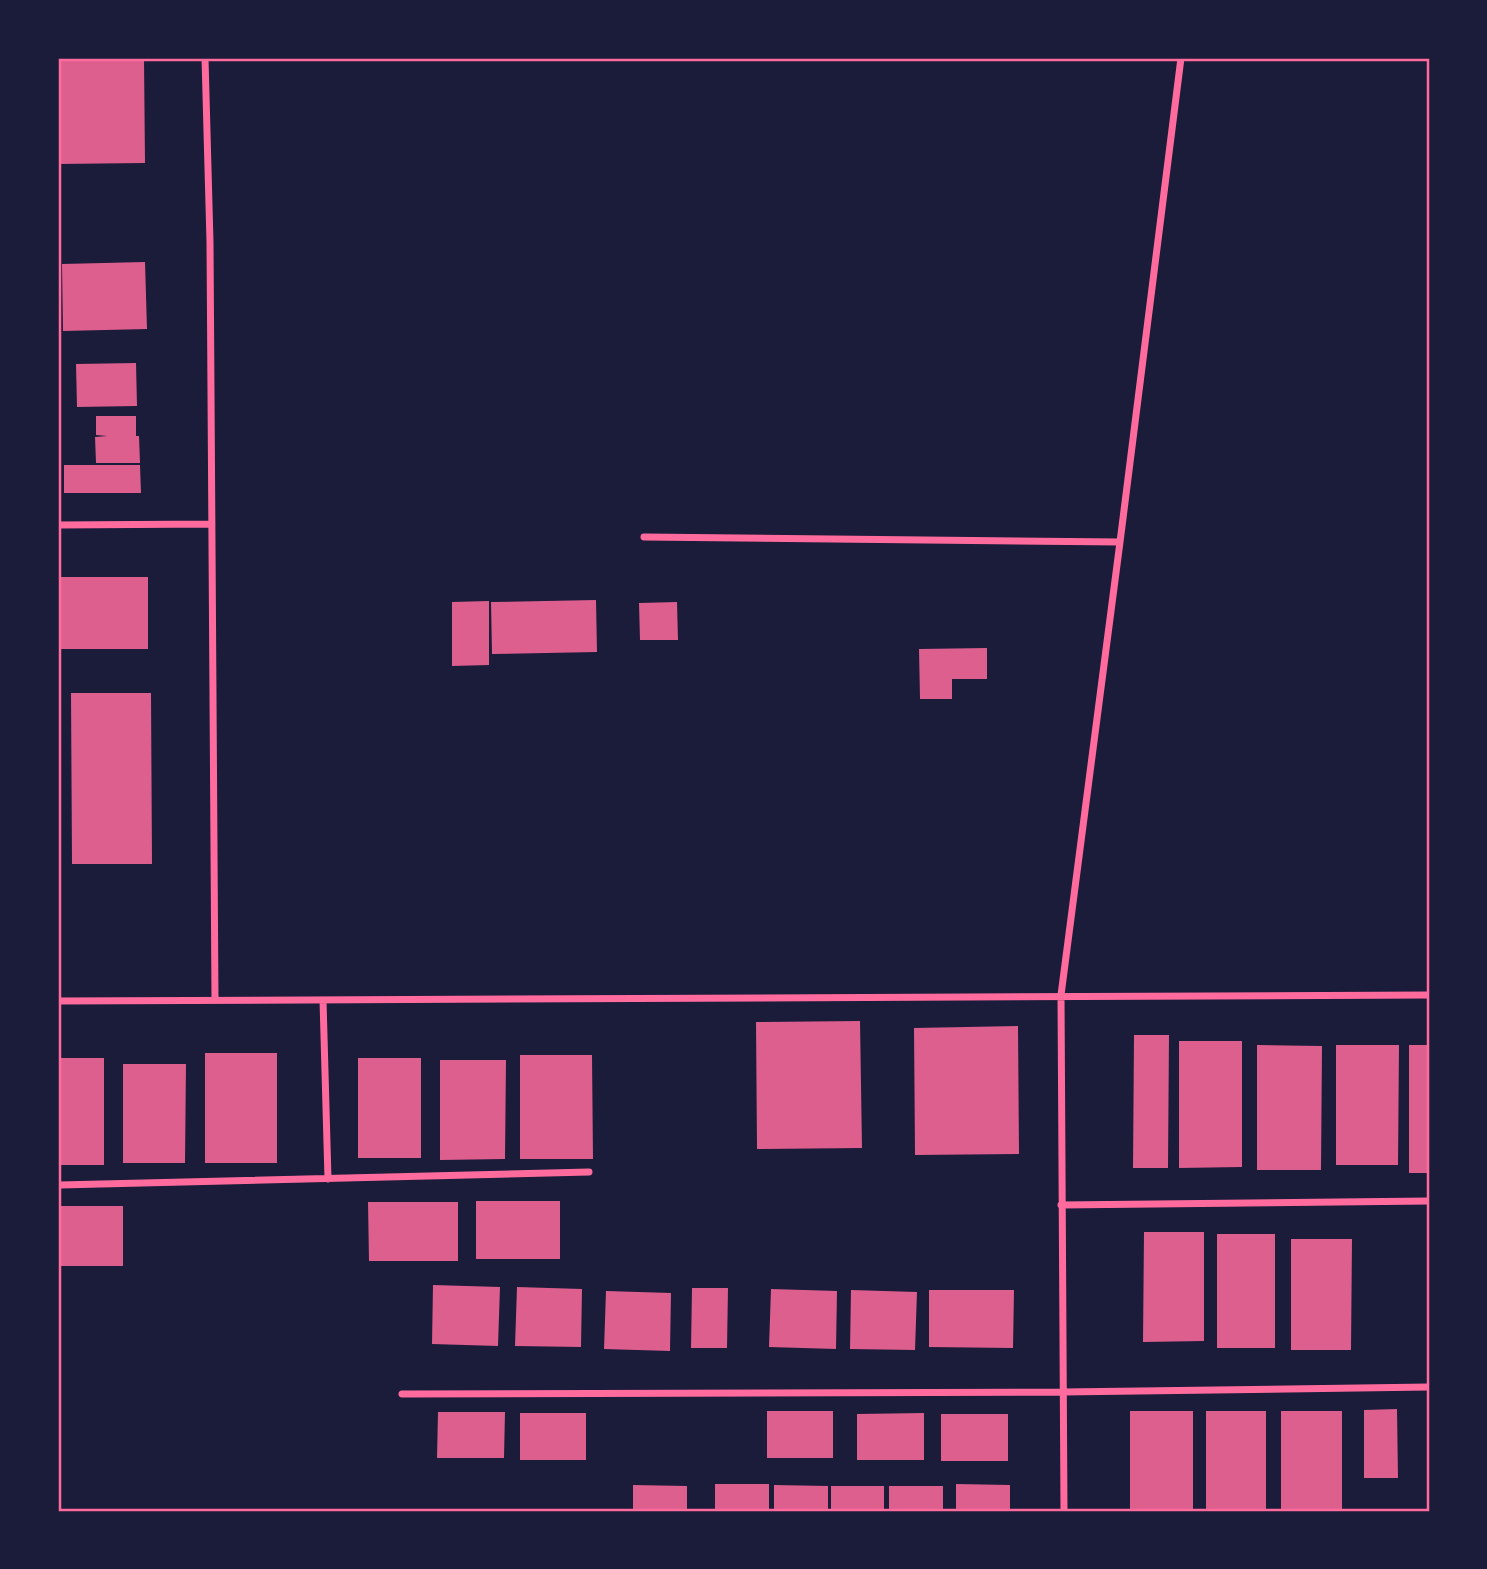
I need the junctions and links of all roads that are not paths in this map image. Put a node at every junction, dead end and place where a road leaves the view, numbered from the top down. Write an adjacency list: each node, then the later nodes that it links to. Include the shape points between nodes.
1 (205, 58): 3 (street)
2 (1181, 58): 6 (street)
3 (212, 524): 4 (street); 9 (street)
4 (58, 525)
5 (644, 537): 6 (street)
6 (1120, 542): 7 (street)
7 (1061, 995): 8 (street); 10 (street); 16 (street)
8 (1429, 995)
9 (215, 1000): 10 (street); 11 (street)
10 (323, 1000): 13 (street)
11 (58, 1001)
12 (589, 1172): 13 (street)
13 (328, 1178): 14 (street)
14 (60, 1185)
15 (1429, 1201): 16 (street)
16 (1061, 1205): 18 (street)
17 (1429, 1387): 18 (street)
18 (1063, 1392): 19 (street); 20 (street)
19 (402, 1394)
20 (1064, 1511)

